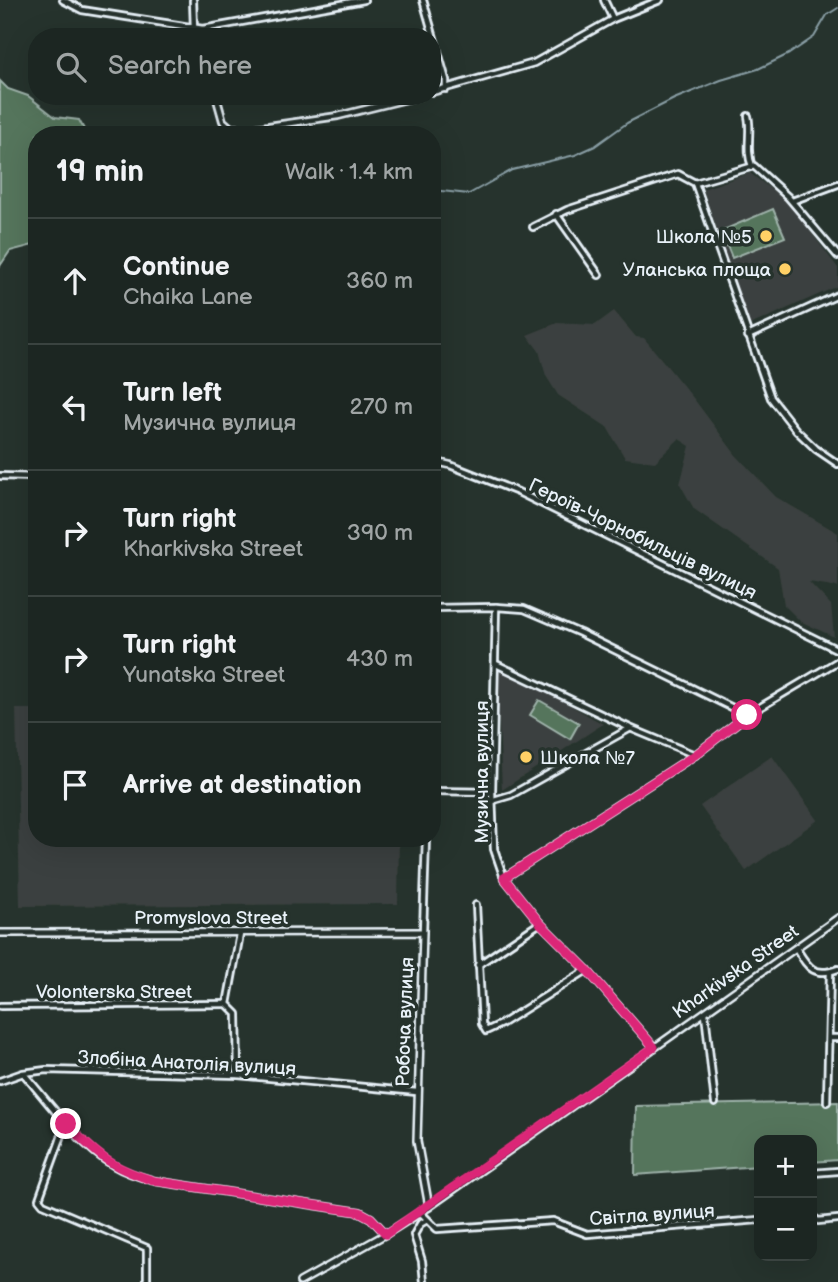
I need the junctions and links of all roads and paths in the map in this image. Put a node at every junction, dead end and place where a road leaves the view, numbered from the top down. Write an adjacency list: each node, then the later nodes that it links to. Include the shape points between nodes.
1 (63, 0): 8 (street, via 82,10)
2 (193, 0): 9 (street)
3 (364, 0): 10 (street)
4 (424, 0): 11 (street)
5 (604, 0): 7 (street)
6 (660, 0): 7 (street)
7 (613, 19): 13 (street, via 534,63)
8 (188, 28)
9 (194, 28)
10 (209, 28)
11 (432, 28)
12 (441, 62): 13 (street)
13 (446, 89): 14 (street)
14 (441, 90)
15 (219, 105): 18 (street, via 223,121)
16 (383, 105): 19 (street)
17 (748, 116): 20 (street)
18 (231, 126)
19 (270, 126)
20 (752, 166): 21 (street); 23 (street, via 762,170)
21 (695, 183): 24 (street, via 678,174); 29 (street)
22 (838, 184): 23 (street)
23 (792, 201): 26 (street)
24 (556, 214): 25 (street); 27 (street)
25 (533, 226)
26 (838, 256)
27 (599, 275)
28 (838, 295): 29 (street)
29 (748, 337): 31 (street, via 771,398 796,430)
30 (441, 463): 36 (street, Героїв-Чорнобильців вулиця, via 518,492)
31 (838, 464)
32 (0, 476): 33 (street)
33 (28, 477)
34 (496, 607): 35 (street); 38 (street, Музична вулиця); 39 (street, via 524,609 580,633)
35 (441, 608)
36 (838, 650)
37 (838, 661): 39 (street)
38 (496, 664): 40 (street); 43 (street, Музична вулиця)
39 (747, 715): 41 (street)
40 (630, 728): 41 (street); 44 (street, via 511,795)
41 (695, 755): 46 (street)
42 (441, 791): 43 (street)
43 (492, 792): 44 (street, Музична вулиця)
44 (494, 800): 46 (street, Музична вулиця, via 494,849)
45 (426, 847): 50 (street, Робоча вулиця)
46 (504, 878): 49 (street, Музична вулиця)
47 (476, 905): 54 (street)
48 (838, 918): 53 (street, Kharkivska Street)
49 (540, 923): 54 (street); 56 (street, Музична вулиця)
50 (423, 932): 52 (street, Promyslova Street); 67 (street, Робоча вулиця)
51 (0, 933): 52 (street, Promyslova Street)
52 (240, 933): 58 (street)
53 (796, 948): 57 (street, via 809,968); 60 (street, Kharkivska Street)
54 (478, 965): 56 (street, via 486,1031)
55 (838, 969): 57 (street)
56 (587, 970): 63 (street, Музична вулиця)
57 (831, 972): 61 (street)
58 (227, 1004): 59 (street, Volonterska Street); 65 (street, via 237,1014)
59 (0, 1006)
60 (705, 1013): 63 (street, Kharkivska Street); 69 (street)
61 (830, 1038): 62 (street); 68 (street)
62 (838, 1038)
63 (654, 1047): 73 (street, Kharkivska Street)
64 (23, 1073): 65 (street, Злобіна Анатолія вулиця); 66 (street, Злобіна Анатолія вулиця); 70 (street)
65 (238, 1075): 67 (street, Злобіна Анатолія вулиця)
66 (0, 1081)
67 (416, 1092): 73 (street, Робоча вулиця, via 416,1141)
68 (827, 1102)
69 (715, 1103)
70 (66, 1124): 79 (street, via 100,1156 134,1175 360,1212); 80 (street, via 39,1199 148,1248)
71 (838, 1171): 72 (street)
72 (817, 1173)
73 (429, 1207): 74 (street, Kharkivska Street)
74 (420, 1212): 76 (street); 79 (street, Kharkivska Street)
75 (838, 1219): 78 (street)
76 (428, 1220): 77 (street, Світла вулиця, via 437,1229 553,1221 587,1234); 82 (street, via 414,1234)
77 (754, 1220)
78 (817, 1220)
79 (386, 1234): 81 (street, Kharkivska Street)
80 (147, 1282)
81 (300, 1282)
82 (424, 1282)

